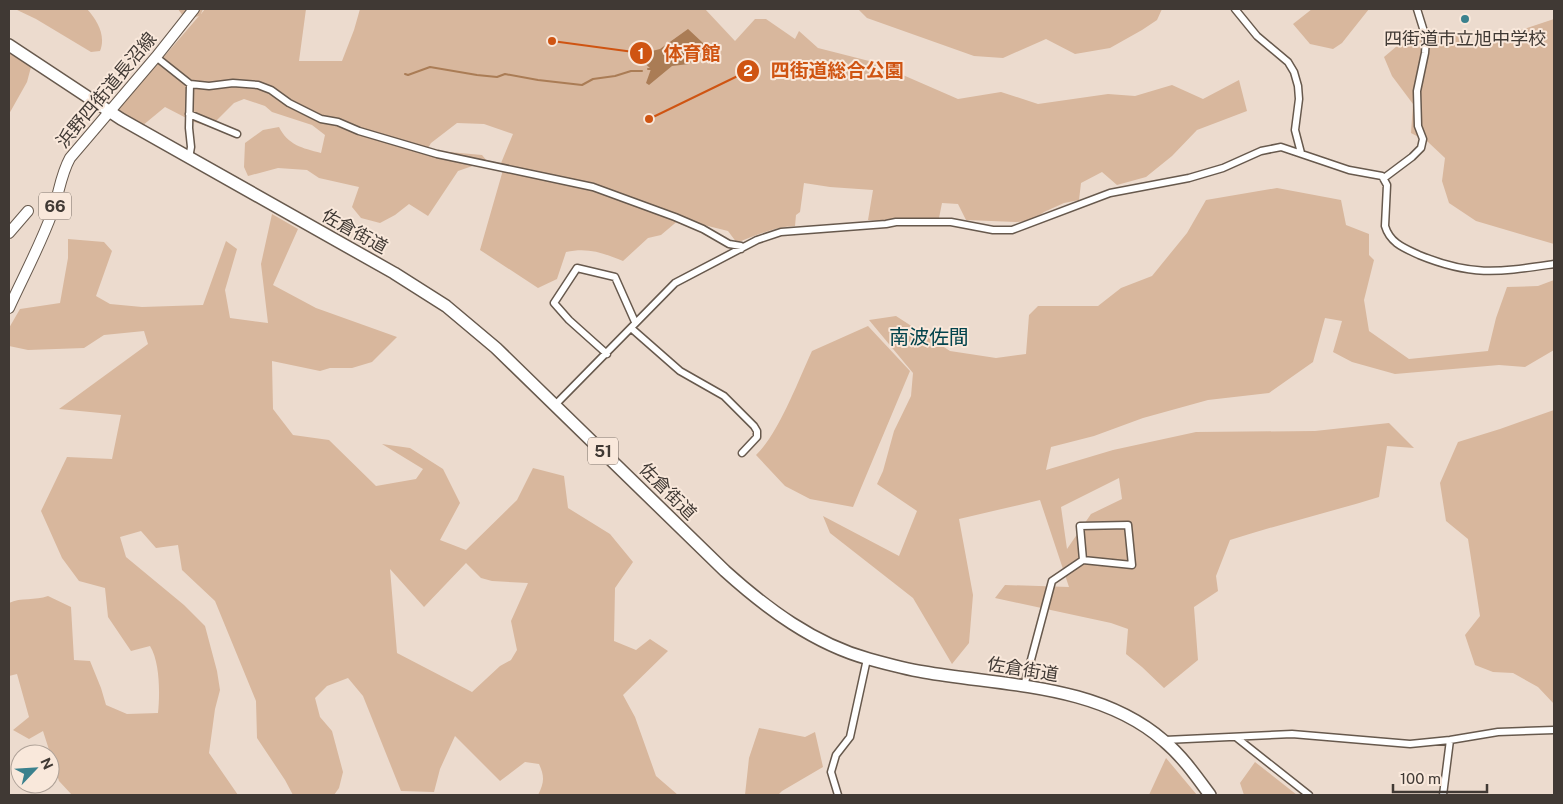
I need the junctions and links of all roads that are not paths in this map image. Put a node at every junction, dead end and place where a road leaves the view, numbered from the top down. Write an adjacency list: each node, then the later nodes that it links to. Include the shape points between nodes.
1 (194, 9): 5 (main road, 浜野四街道長沼線 / 66)
2 (1235, 9): 10 (street, via 1294,72 1299,99 1295,130)
3 (1417, 9): 12 (street, via 1426,38 1417,91 1418,126 1423,139 1421,148 1412,157)
4 (9, 45): 7 (highway, 佐倉街道 / 51)
5 (156, 57): 6 (street); 7 (main road, 浜野四街道長沼線 / 66)
6 (190, 84): 8 (street); 15 (street, via 258,85 321,119 437,154 593,187 675,217 729,244 741,246)
7 (109, 112): 11 (highway, 佐倉街道 / 51); 17 (main road, 浜野四街道長沼線 / 66, via 70,158 49,222)
8 (189, 114): 9 (street); 11 (street, via 192,147)
9 (237, 134)
10 (1301, 153): 12 (street); 15 (street, via 1282,147 1261,151 1189,178 1110,193 1012,230 951,222 896,222 781,232)
11 (189, 158): 21 (highway, 佐倉街道 / 51, via 386,268 439,302 496,348)
12 (1384, 178): 16 (street, via 1387,184 1385,226 1395,242 1407,250 1449,266 1482,272)
13 (28, 211): 14 (main road, 66)
14 (9, 233)
15 (741, 249): 18 (street, via 675,284)
16 (1554, 264)
17 (9, 308)
18 (636, 322): 19 (street); 20 (street, via 615,277 577,268 554,303)
19 (630, 328): 20 (street); 22 (street, via 680,371 724,396 754,426 757,437)
20 (607, 354): 21 (street)
21 (555, 405): 24 (highway, 佐倉街道 / 51, via 750,594 812,635)
22 (742, 453)
23 (1083, 560): 23 (street, via 1132,565 1128,525 1080,526); 25 (street, via 1052,581)
24 (868, 659): 25 (highway, 佐倉街道 / 51, via 923,672); 30 (street, via 850,737 836,755 831,772)
25 (1024, 686): 28 (highway, 佐倉街道 / 51, via 1106,706 1137,721)
26 (1554, 730): 29 (street, via 1498,732)
27 (1237, 738): 28 (street); 29 (street, via 1292,734 1410,744); 32 (street)
28 (1163, 740): 31 (highway, 佐倉街道 / 51, via 1180,756)
29 (1450, 740): 33 (street)
30 (838, 795)
31 (1210, 795)
32 (1309, 795)
33 (1443, 795)

